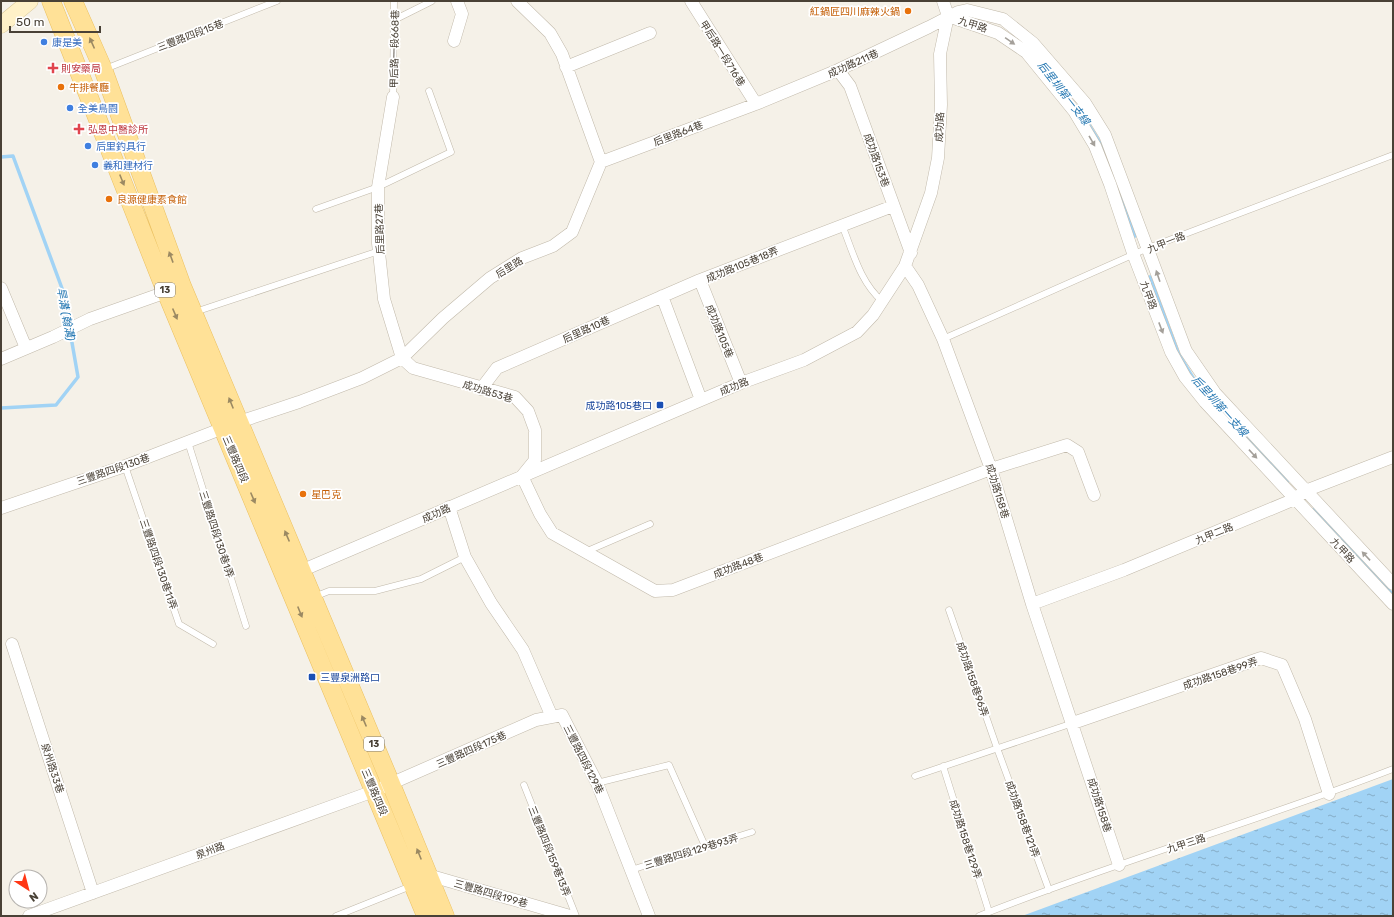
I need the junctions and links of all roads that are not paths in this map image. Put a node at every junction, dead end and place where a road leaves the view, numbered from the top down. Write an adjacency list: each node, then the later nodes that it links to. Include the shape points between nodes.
1 (30, 1): 13 (main road)
2 (51, 1): 37 (main road, 三豐路四段 / 13, one-way to 37)
3 (73, 1): 17 (main road, 三豐路四段 / 13, one-way to 3)
4 (277, 1): 17 (lane, 三豐路四段15巷)
5 (394, 1): 12 (lane, 甲后路一段668巷)
6 (432, 1): 12 (lane)
7 (457, 1): 15 (street, via 462,14)
8 (517, 1): 16 (street, via 550,33)
9 (691, 1): 21 (street, 甲后路一段716巷)
10 (943, 1): 11 (street)
11 (948, 16): 18 (street, 成功路211巷, via 930,28); 24 (street, 九甲路, via 967,10 1003,19 1033,43 1085,103 1105,135); 25 (street, 九甲路, one-way to 25, via 998,33 1026,52 1074,111 1095,146); 32 (street, 成功路, via 940,54 938,158 931,193)
12 (394, 20): 20 (lane, 甲后路一段668巷)
13 (1, 25)
14 (650, 34): 16 (street)
15 (454, 41)
16 (566, 67): 23 (street)
17 (103, 69): 37 (main road, 三豐路四段 / 13, one-way to 17)
18 (838, 70): 21 (street, 成功路211巷); 27 (street, 成功路153巷, via 850,86)
19 (428, 91): 26 (lane, via 451,152)
20 (393, 97): 26 (street, 后里路27巷)
21 (756, 104): 23 (street, 后里路64巷)
22 (1393, 155): 30 (lane, 九甲一路)
23 (601, 162): 43 (street, 后里路, via 572,232 553,246 522,258 490,278 443,318)
24 (1116, 164): 25 (lane); 30 (street, 九甲路)
25 (1104, 169): 33 (street, 九甲路)
26 (378, 187): 28 (lane); 31 (street, 后里路27巷)
27 (893, 206): 29 (street, 成功路105巷18弄); 32 (street, 成功路153巷)
28 (316, 210)
29 (842, 225): 35 (street, 成功路105巷18弄); 39 (lane, via 863,276 872,292)
30 (1148, 248): 33 (lane, 九甲一路); 54 (street, 九甲路, one-way to 30, via 1199,372 1186,351)
31 (379, 251): 40 (lane); 43 (street, 后里路27巷, via 384,299)
32 (911, 253): 34 (street, 成功路)
33 (1134, 256): 41 (lane, 九甲一路); 56 (street, 九甲路, one-way to 56, via 1171,352 1185,377)
34 (906, 266): 39 (street, 成功路); 41 (street, 成功路158巷, via 918,285)
35 (700, 280): 38 (street, 后里路10巷); 45 (street, 成功路105巷)
36 (1, 288): 42 (street)
37 (174, 289): 40 (main road, 三豐路四段 / 13); 42 (street, via 90,319); 48 (main road, 三豐路四段 / 13, one-way to 48)
38 (662, 296): 46 (street, 后里路10巷, via 497,368); 47 (street)
39 (882, 301): 45 (street, 成功路, via 857,332 804,360)
40 (194, 312): 48 (main road, 三豐路四段 / 13, one-way to 40)
41 (943, 339): 52 (street, 成功路158巷)
42 (26, 348): 44 (street)
43 (402, 358): 46 (street, 成功路53巷, via 413,368); 48 (street, 后里路, via 362,378)
44 (1, 359)
45 (741, 383): 47 (street, 成功路)
46 (481, 389): 53 (street, 成功路53巷, via 515,398 528,411 535,430 535,460)
47 (701, 400): 53 (street, 成功路)
48 (231, 425): 49 (street, 三豐路四段130巷); 63 (main road, 三豐路四段 / 13)
49 (188, 442): 51 (street, 三豐路四段130巷); 70 (lane, 三豐路四段130巷1弄)
50 (1393, 457): 54 (street, 九甲二路)
51 (126, 466): 58 (street, 三豐路四段130巷); 72 (lane, 三豐路四段130巷11弄, via 179,624)
52 (991, 469): 55 (street, 成功路48巷, via 1067,444 1078,452); 60 (street, 成功路48巷, via 673,590 655,591); 67 (street, 成功路158巷)
53 (522, 476): 57 (street, 成功路); 60 (street, 成功路48巷, via 552,533)
54 (1306, 491): 56 (street, 九甲二路); 62 (street, 九甲路, one-way to 54)
55 (1094, 495)
56 (1295, 499): 64 (street, 九甲路); 67 (street, 九甲二路, via 1124,570)
57 (449, 507): 61 (street, 三豐路四段129巷); 63 (street, 成功路)
58 (1, 508)
59 (650, 524): 60 (lane)
60 (585, 552)
61 (464, 557): 66 (lane, via 421,579 375,591 329,591); 73 (street, 三豐路四段129巷, via 523,650)
62 (1378, 568): 64 (lane); 65 (street, 九甲路)
63 (294, 574): 66 (main road, 三豐路四段 / 13); 82 (main road, 三豐路四段 / 13, one-way to 82)
64 (1368, 576): 68 (street, 九甲路)
65 (1393, 584)
66 (312, 598): 80 (main road, 三豐路四段 / 13, one-way to 66)
67 (1032, 604): 74 (street, 成功路158巷)
68 (1393, 604)
69 (949, 610): 75 (lane, 成功路158巷96弄)
70 (246, 626)
71 (12, 644): 90 (street, 泉州路33巷)
72 (213, 644)
73 (552, 717): 79 (street, 三豐路四段129巷, via 562,715); 80 (street, 三豐路四段175巷, via 536,720)
74 (1073, 723): 75 (lane); 83 (street, 成功路158巷99弄, via 1261,658 1282,665 1305,719); 86 (street, 成功路158巷)
75 (997, 748): 76 (lane); 89 (lane, 成功路158巷121弄)
76 (943, 766): 78 (lane); 91 (lane, 成功路158巷129弄)
77 (1393, 769): 83 (lane, 九甲三路)
78 (915, 776)
79 (597, 783): 85 (lane, via 669,765); 87 (street, 三豐路四段129巷)
80 (391, 784): 82 (street, 泉州路); 88 (main road, 三豐路四段 / 13, one-way to 80)
81 (524, 786): 97 (lane, 三豐路四段159巷13弄)
82 (374, 791): 88 (main road, 三豐路四段 / 13); 90 (street, 泉州路)
83 (1329, 794): 86 (lane, 九甲三路)
84 (752, 832): 85 (lane, 三豐路四段129巷93弄)
85 (705, 846): 87 (lane, 三豐路四段129巷93弄)
86 (1119, 865): 89 (lane, 九甲三路)
87 (631, 870): 98 (street, 三豐路四段129巷)
88 (421, 880): 93 (lane); 94 (main road, 三豐路四段 / 13); 95 (main road, 三豐路四段 / 13); 96 (street, 三豐路四段199巷)
89 (1049, 890): 91 (lane, 九甲三路)
90 (93, 893): 92 (street, 泉州路)
91 (989, 912): 99 (lane, 九甲三路)
92 (29, 916)
93 (336, 916)
94 (426, 916)
95 (444, 916)
96 (570, 916)
97 (576, 916)
98 (649, 916)
99 (979, 916)

